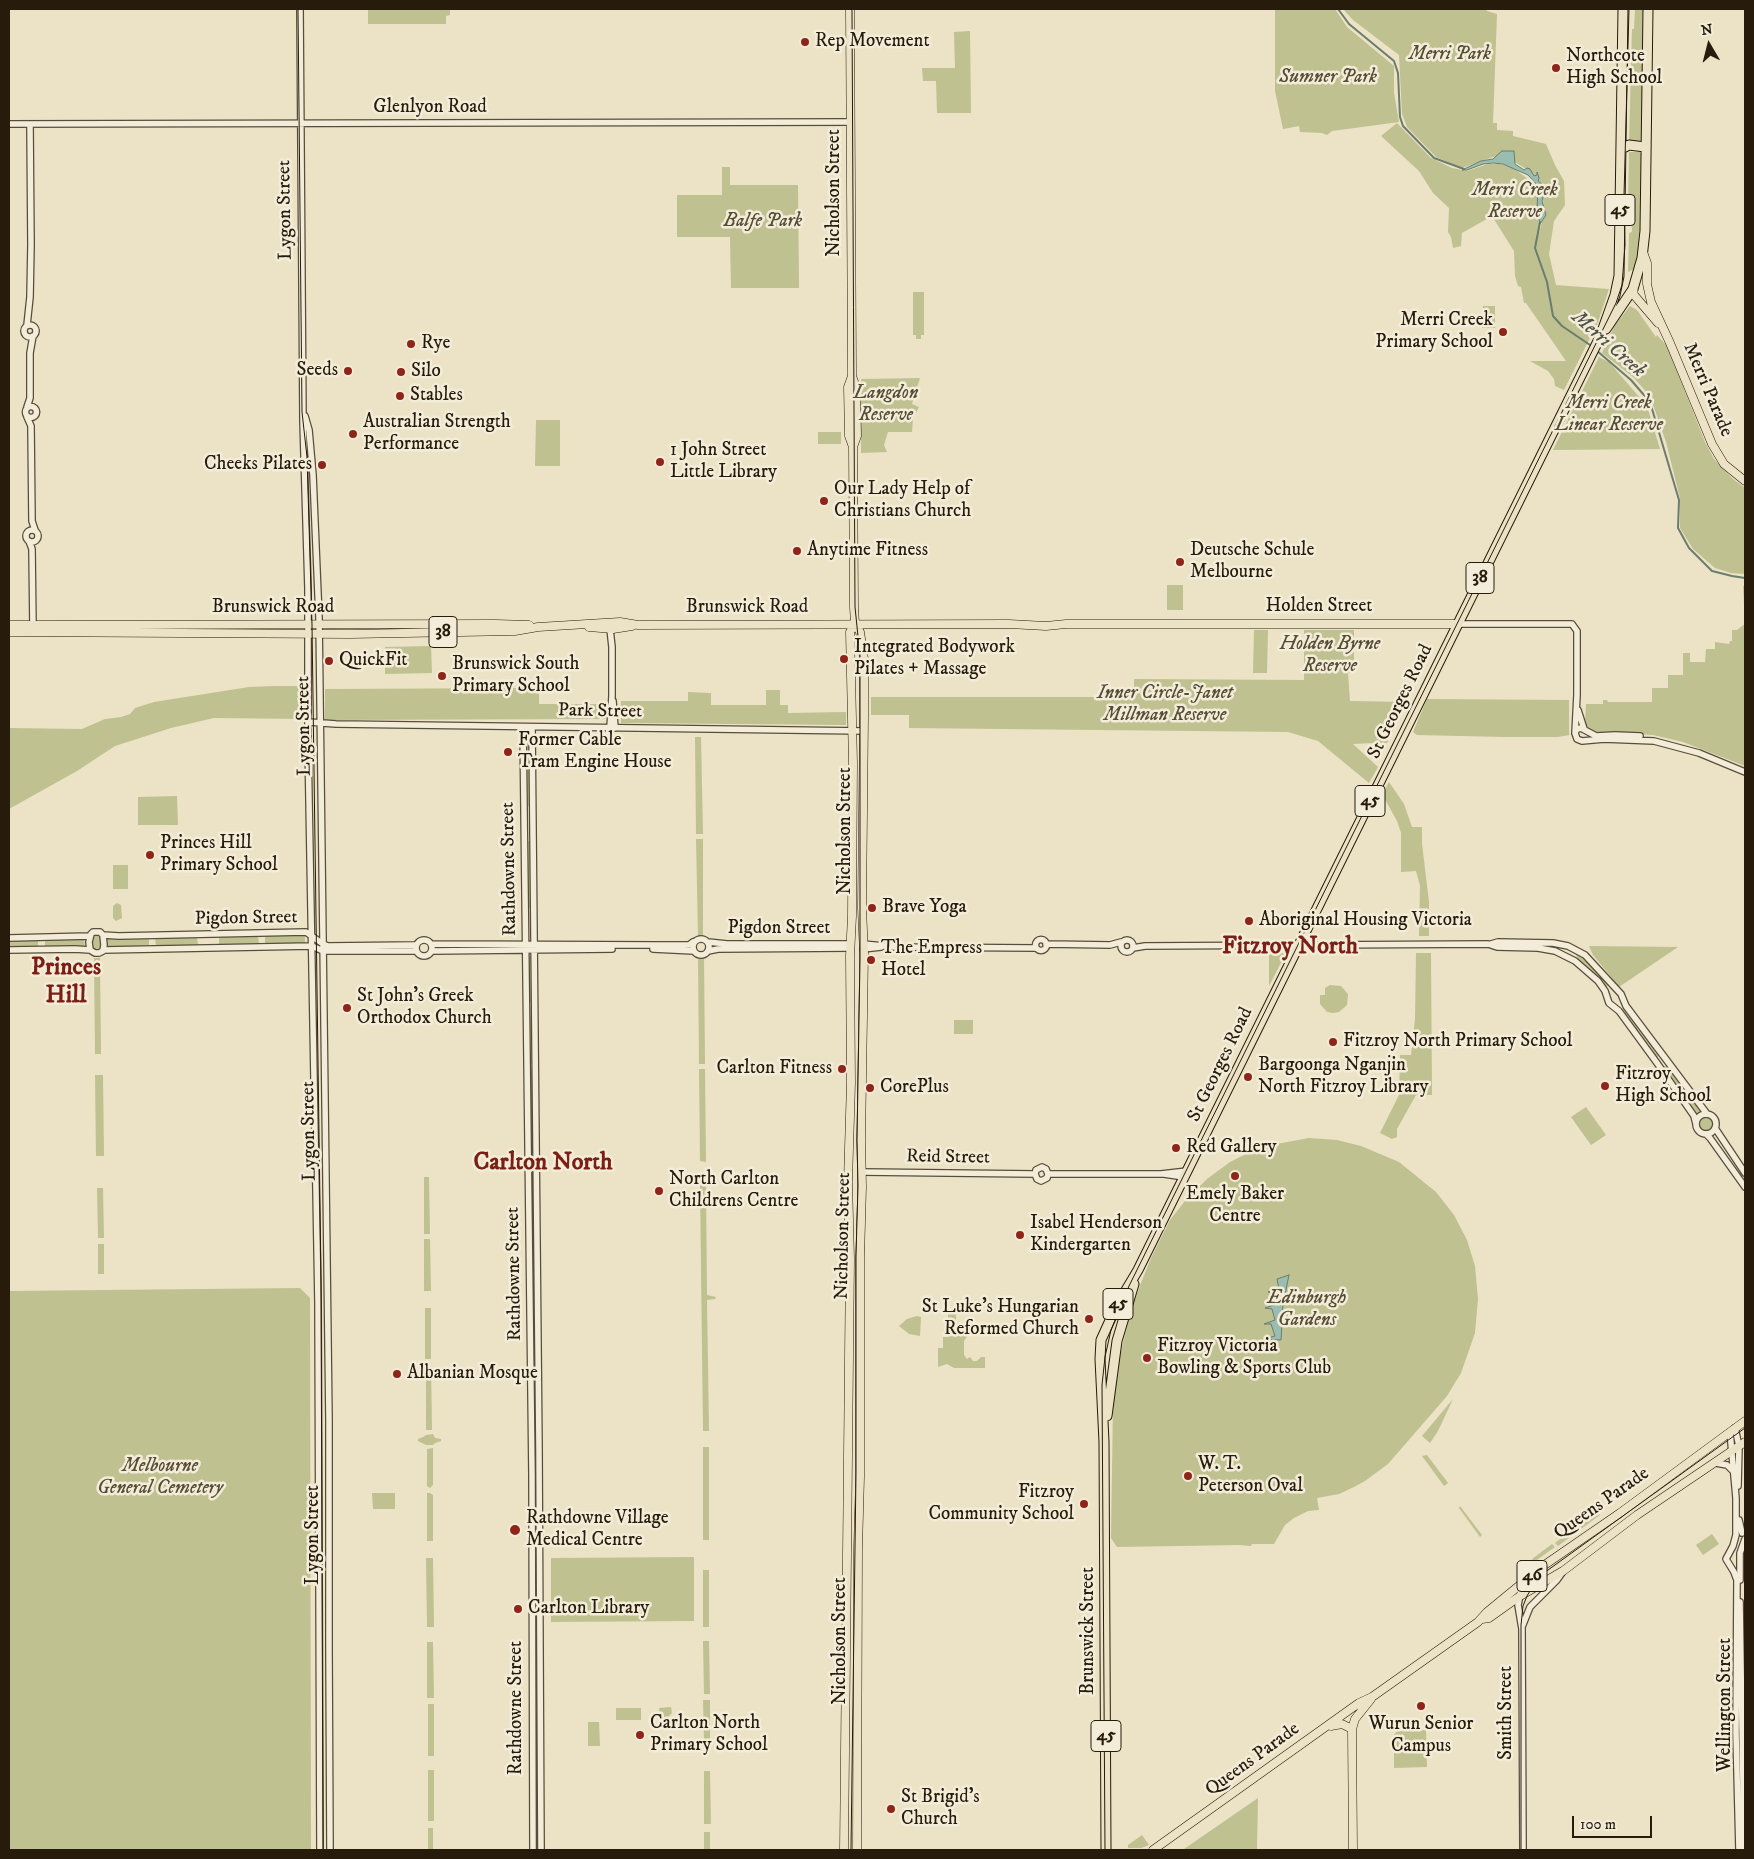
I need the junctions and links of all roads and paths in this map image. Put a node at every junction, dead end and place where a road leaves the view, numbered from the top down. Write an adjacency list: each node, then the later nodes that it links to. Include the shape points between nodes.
1 (300, 9): 6 (street, Lygon Street)
2 (850, 9): 5 (main road, Nicholson Street)
3 (1623, 9): 10 (highway, St Georges Road / 45)
4 (1648, 9): 9 (highway, St Georges Road / 45)
5 (851, 122): 6 (street, Glenlyon Road); 29 (main road, Nicholson Street, via 852,376 856,387 857,436 853,447)
6 (300, 123): 8 (street, Glenlyon Road); 22 (street, Lygon Street)
7 (9, 124): 8 (street, Glenlyon Road)
8 (30, 125): 17 (street)
9 (1645, 148): 10 (highway, via 1638,151); 11 (highway, St Georges Road / 45)
10 (1621, 149): 12 (highway, St Georges Road / 45)
11 (1643, 252): 13 (highway, St Georges Road / 45); 15 (main road, Merri Parade, via 1647,262)
12 (1619, 270): 13 (highway, via 1626,275); 14 (highway, via 1625,284); 16 (highway, St Georges Road / 45)
13 (1639, 272): 14 (highway, St Georges Road / 45)
14 (1633, 289): 15 (main road); 16 (highway, via 1625,290); 18 (main road, Merri Parade, via 1634,295); 20 (highway, St Georges Road / 38)
15 (1648, 290): 18 (main road, Merri Parade)
16 (1613, 301): 20 (highway, St Georges Road / 38)
17 (30, 325): 19 (street, via 36,330); 19 (street, via 23,332)
18 (1664, 331): 24 (main road, Merri Parade, via 1715,451 1727,467)
19 (30, 336): 21 (street)
20 (1600, 337): 30 (highway, St Georges Road / 38)
21 (30, 407): 23 (street, via 25,412); 23 (street, via 36,412)
22 (304, 412): 26 (street, Lygon Street); 27 (street, Lygon Street, via 310,430)
23 (31, 417): 25 (street)
24 (1745, 481)
25 (32, 530): 28 (street, via 26,536); 28 (street, via 38,536)
26 (307, 535): 27 (street); 33 (street, Lygon Street)
27 (315, 535): 34 (street, Lygon Street)
28 (32, 541): 37 (street)
29 (855, 624): 30 (main road, Holden Street / 38); 36 (main road, Brunswick Road / 38); 49 (main road, Nicholson Street, via 850,632); 51 (main road, Nicholson Street, via 860,632 864,659)
30 (1458, 624): 43 (street, Holden Street, via 1572,624 1577,631); 75 (highway, St Georges Road / 45)
31 (9, 625): 37 (main road, Brunswick Road / 38)
32 (258, 625): 33 (main road, Brunswick Road / 38); 38 (main road, Brunswick Road / 38); 40 (main road)
33 (308, 625): 34 (main road, Brunswick Road / 38); 41 (street, Lygon Street)
34 (319, 625): 35 (main road, Brunswick Road / 38); 42 (street, Lygon Street)
35 (526, 627): 36 (main road, Brunswick Road / 38); 42 (main road, Brunswick Road / 38)
36 (612, 627): 48 (street)
37 (33, 628): 38 (main road, Brunswick Road / 38); 39 (main road, Brunswick Road / 38)
38 (174, 629): 40 (main road, Brunswick Road / 38)
39 (9, 632)
40 (258, 634): 41 (main road, Brunswick Road / 38)
41 (307, 635): 42 (main road, Brunswick Road / 38); 44 (street, Lygon Street)
42 (319, 635): 45 (street, Lygon Street)
43 (1577, 695): 50 (street); 52 (street)
44 (309, 724): 45 (street, Park Street); 59 (street, Lygon Street)
45 (320, 724): 46 (street, Park Street); 60 (street, Lygon Street)
46 (523, 727): 47 (street, Park Street); 57 (street, Rathdowne Street)
47 (532, 727): 48 (street, Park Street); 58 (street, Rathdowne Street)
48 (612, 728): 49 (street, Park Street)
49 (852, 730): 51 (street, Park Street); 63 (main road, Nicholson Street)
50 (1584, 730): 52 (street, via 1578,728); 53 (street, via 1596,736 1651,737)
51 (864, 731): 64 (main road, Nicholson Street)
52 (1575, 733): 54 (street, via 1582,741 1648,740)
53 (1690, 746): 54 (street); 55 (street)
54 (1681, 747): 55 (street)
55 (1732, 764): 56 (street)
56 (1745, 770)
57 (524, 811): 58 (street); 65 (street, Rathdowne Street)
58 (532, 811): 66 (street, Rathdowne Street)
59 (311, 838): 60 (street); 61 (street, Lygon Street)
60 (321, 838): 62 (street, Lygon Street)
61 (311, 850): 62 (street); 68 (street, Lygon Street)
62 (321, 850): 73 (street, Lygon Street)
63 (852, 870): 64 (main road); 77 (main road, Nicholson Street)
64 (862, 870): 78 (main road, Nicholson Street)
65 (526, 911): 66 (street); 86 (street, Rathdowne Street)
66 (534, 911): 87 (street, Rathdowne Street)
67 (103, 935): 68 (street, Pigdon Street, via 306,932); 69 (street, via 96,931); 91 (street)
68 (312, 935): 73 (street, Pigdon Street); 76 (street, Lygon Street)
69 (90, 936): 70 (street); 90 (street)
70 (9, 938)
71 (693, 942): 72 (street, via 698,939); 87 (street, via 687,945); 93 (street)
72 (708, 942): 77 (street, Pigdon Street); 94 (street)
73 (323, 944): 84 (street, Pigdon Street); 92 (street, Lygon Street)
74 (1488, 944): 75 (street); 88 (street, via 1541,942); 95 (street, via 1546,948)
75 (1299, 945): 82 (street); 119 (highway, St Georges Road / 45)
76 (312, 946): 91 (street, Pigdon Street); 92 (street, Pigdon Street); 98 (street, Lygon Street)
77 (850, 946): 78 (main road); 94 (street, Pigdon Street); 106 (main road, Nicholson Street)
78 (863, 946): 79 (street); 107 (main road, Nicholson Street)
79 (1036, 946): 80 (street, via 1041,951); 80 (street, via 1041,940)
80 (1046, 946): 81 (street)
81 (1121, 946): 82 (street, via 1127,952); 82 (street, via 1127,939)
82 (1133, 946)
83 (432, 947): 85 (street, via 424,940 418,942); 85 (street, via 429,954 423,955); 86 (street)
84 (366, 948): 85 (street, Pigdon Street); 92 (street, Pigdon Street)
85 (416, 948)
86 (526, 948): 87 (street); 122 (street, Rathdowne Street)
87 (534, 948): 93 (street); 123 (street, Rathdowne Street)
88 (1574, 949): 95 (street); 96 (street, via 1588,958)
89 (9, 950): 90 (street)
90 (90, 950): 91 (street, via 96,954)
91 (103, 950)
92 (323, 951): 99 (street, Lygon Street)
93 (694, 951): 94 (street, via 704,954)
94 (708, 951)
95 (1575, 961): 97 (street, via 1598,981)
96 (1618, 991): 97 (street); 100 (street)
97 (1607, 996): 101 (street)
98 (314, 997): 99 (street); 104 (street, Lygon Street)
99 (323, 997): 103 (street, Lygon Street)
100 (1622, 998): 101 (street); 102 (street)
101 (1614, 1006): 105 (street)
102 (1664, 1058): 105 (street); 108 (street)
103 (324, 1059): 104 (street); 116 (street, Lygon Street)
104 (314, 1060): 115 (street, Lygon Street)
105 (1657, 1063): 109 (street, via 1694,1116)
106 (851, 1083): 107 (main road); 113 (main road, Nicholson Street)
107 (861, 1083): 112 (main road, Nicholson Street)
108 (1707, 1114): 109 (street, via 1700,1116); 110 (street, via 1715,1120)
109 (1696, 1124): 111 (street, via 1698,1131)
110 (1715, 1128): 111 (street); 114 (street)
111 (1706, 1134): 120 (street)
112 (862, 1172): 113 (main road); 117 (street, Reid Street); 154 (main road, Nicholson Street)
113 (849, 1173): 155 (main road, Nicholson Street)
114 (1745, 1173)
115 (315, 1174): 116 (street); 125 (street, Lygon Street)
116 (326, 1174): 124 (street, Lygon Street)
117 (1034, 1174): 118 (street, via 1042,1167); 118 (street, via 1041,1181)
118 (1048, 1174): 119 (street)
119 (1186, 1174): 121 (highway, St Georges Road / 45)
120 (1745, 1187)
121 (1138, 1270): 130 (highway, St Georges Road / 45); 131 (highway, St Georges Road / 45)
122 (530, 1278): 123 (street); 126 (street, Rathdowne Street)
123 (537, 1278): 127 (street, Rathdowne Street)
124 (327, 1281): 125 (street); 129 (street, Lygon Street)
125 (317, 1282): 128 (street, Lygon Street)
126 (530, 1298): 127 (street); 163 (street, Rathdowne Street)
127 (538, 1298): 164 (street, Rathdowne Street)
128 (318, 1300): 129 (street); 134 (street, Lygon Street)
129 (328, 1300): 135 (street, Lygon Street)
130 (1101, 1340): 136 (highway, Brunswick Street / 45)
131 (1117, 1342): 136 (highway, Brunswick Street / 45)
132 (1745, 1421): 133 (main road, Queens Parade / 46)
133 (1733, 1430): 137 (street); 148 (main road, Queens Parade / 46)
134 (318, 1441): 135 (street); 140 (street, Lygon Street)
135 (329, 1441): 141 (street, Lygon Street)
136 (1104, 1442): 167 (highway, Brunswick Street / 45)
137 (1739, 1447): 138 (main road, Queens Parade / 46); 139 (street); 142 (street, via 1738,1516)
138 (1716, 1463): 139 (street, via 1728,1465); 147 (main road, Queens Parade / 46, via 1630,1519)
139 (1734, 1472): 142 (street)
140 (319, 1491): 141 (street); 143 (street, Lygon Street)
141 (328, 1491): 144 (street, Lygon Street)
142 (1742, 1536): 145 (street, Wellington Street); 146 (street, via 1726,1557)
143 (319, 1548): 144 (street); 152 (street, Lygon Street)
144 (329, 1548): 153 (street, Lygon Street)
145 (1739, 1559): 146 (street, via 1736,1564); 172 (street, Wellington Street)
146 (1729, 1565): 171 (street, Wellington Street, via 1737,1580)
147 (1563, 1571): 149 (main road, Queens Parade / 46); 151 (street, via 1530,1607)
148 (1528, 1579): 149 (street, Smith Street); 150 (main road, Queens Parade / 46)
149 (1520, 1596): 150 (main road, Queens Parade / 46, via 1489,1618); 151 (street, Smith Street, via 1518,1616)
150 (1482, 1618): 156 (main road, Queens Parade / 46)
151 (1522, 1629): 170 (street, Smith Street)
152 (318, 1638): 153 (street); 159 (street, Lygon Street)
153 (329, 1638): 160 (street, Lygon Street)
154 (857, 1686): 155 (main road); 166 (main road, Nicholson Street)
155 (847, 1687): 165 (main road, Nicholson Street)
156 (1372, 1697): 157 (main road, Queens Parade / 46); 158 (main road, Queens Parade / 46, via 1356,1717)
157 (1324, 1729): 158 (main road, via 1339,1724); 168 (main road, Queens Parade / 46)
158 (1352, 1729): 169 (main road, 46)
159 (319, 1763): 160 (street); 161 (street, Lygon Street)
160 (329, 1763): 162 (street, Lygon Street)
161 (320, 1850)
162 (330, 1850)
163 (533, 1850)
164 (541, 1850)
165 (844, 1850)
166 (856, 1850)
167 (1106, 1850)
168 (1153, 1850)
169 (1353, 1850)
170 (1523, 1850)
171 (1739, 1850)
172 (1744, 1850)

